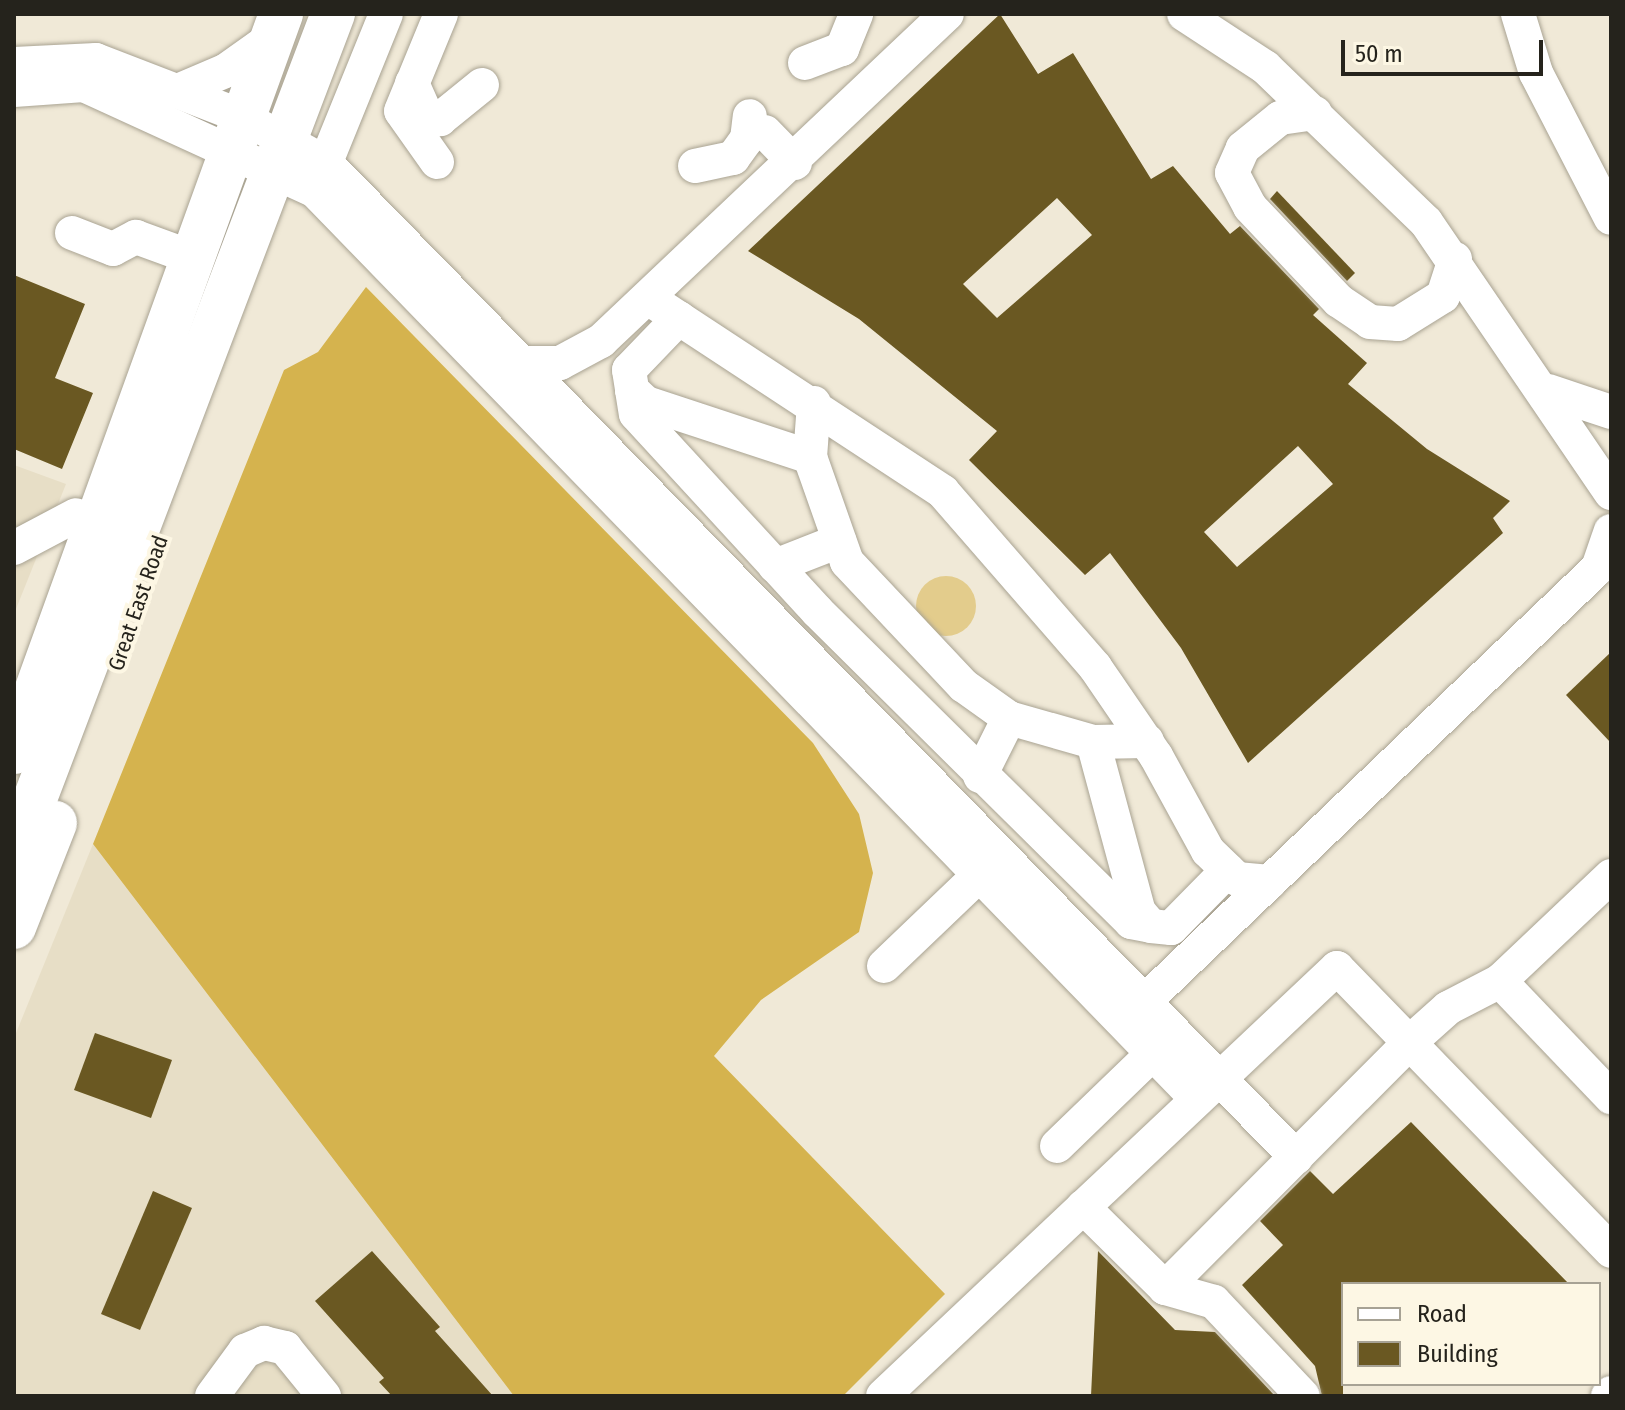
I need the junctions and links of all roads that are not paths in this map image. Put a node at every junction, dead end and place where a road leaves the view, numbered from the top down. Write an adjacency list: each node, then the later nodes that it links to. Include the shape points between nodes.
1 (333, 14): 20 (main road, Great East Road)
2 (386, 14): 20 (street)
3 (441, 14): 12 (street, via 401,111 437,162 439,141)
4 (856, 14): 9 (street, via 842,49)
5 (947, 14): 18 (street)
6 (1184, 14): 11 (street)
7 (1518, 14): 21 (street, via 1536,73)
8 (277, 25): 14 (street, via 225,71); 17 (main road)
9 (805, 63)
10 (14, 64): 14 (street, via 96,60)
11 (1274, 75): 15 (street); 16 (street)
12 (482, 85)
13 (14, 90): 17 (street, via 84,85)
14 (178, 91): 17 (street)
15 (1315, 113): 16 (street); 24 (street)
16 (1280, 118): 26 (street, via 1243,148 1232,173 1250,207 1339,301 1370,322 1398,324)
17 (235, 133): 20 (street); 23 (main road)
18 (765, 141): 19 (street, via 721,165); 27 (street)
19 (695, 166)
20 (302, 167): 25 (main road, Great East Road); 31 (street); 50 (street)
21 (1611, 218)
22 (72, 233): 23 (street, via 113,249 136,237)
23 (191, 257): 30 (main road)
24 (1455, 259): 26 (street); 28 (street)
25 (238, 272): 49 (main road, Great East Road); 55 (main road, Great East Road, via 232,320 132,631)
26 (1443, 296): 28 (street)
27 (648, 298): 29 (street); 31 (street, via 601,341 560,363)
28 (1489, 305): 33 (street)
29 (679, 318): 32 (street, via 629,370); 34 (street)
30 (157, 352): 38 (main road, via 129,382); 47 (main road)
31 (522, 363): 50 (street)
32 (632, 390): 36 (street, via 646,403); 42 (street, via 636,414)
33 (1548, 391): 35 (street); 37 (street)
34 (814, 403): 36 (street); 45 (street, via 943,492 1095,667)
35 (1611, 412)
36 (810, 457): 40 (street)
37 (1607, 479): 39 (street)
38 (76, 515): 41 (street); 43 (main road)
39 (1611, 530): 53 (street, via 1598,568)
40 (839, 541): 42 (street); 44 (street, via 847,562 964,686)
41 (14, 548)
42 (775, 566): 48 (street)
43 (14, 670)
44 (1009, 718): 46 (street); 48 (street)
45 (1147, 741): 46 (street); 51 (street, via 1208,851)
46 (1093, 742): 54 (street, via 1139,912)
47 (14, 752)
48 (980, 776): 54 (street, via 1131,922)
49 (14, 854)
50 (990, 864): 56 (street); 58 (street); 60 (street)
51 (1228, 870): 53 (street, via 1237,879); 54 (street, via 1171,928)
52 (1611, 876): 57 (street)
53 (1270, 882): 58 (street)
54 (1151, 926)
55 (14, 927)
56 (884, 966)
57 (1500, 981): 59 (street, via 1448,1008); 62 (street)
58 (1144, 1002): 60 (street)
59 (1410, 1042): 61 (street, via 1337,968); 64 (street); 66 (street)
60 (1164, 1043): 61 (street); 63 (street)
61 (1208, 1088): 64 (street); 65 (street)
62 (1611, 1097)
63 (1057, 1146)
64 (1296, 1157): 67 (street)
65 (1083, 1207): 67 (street); 70 (street)
66 (1611, 1251)
67 (1165, 1288): 71 (street, via 1214,1302)
68 (222, 1392): 69 (street, via 245,1351 264,1343 285,1348)
69 (324, 1396)
70 (883, 1396)
71 (1303, 1396)

